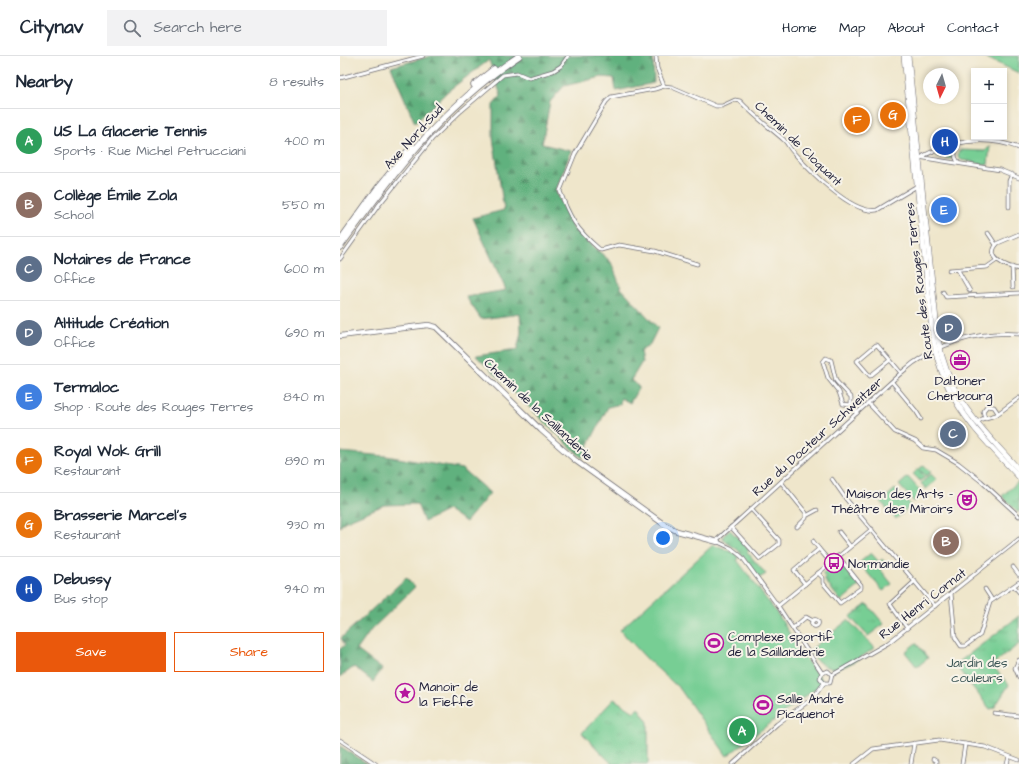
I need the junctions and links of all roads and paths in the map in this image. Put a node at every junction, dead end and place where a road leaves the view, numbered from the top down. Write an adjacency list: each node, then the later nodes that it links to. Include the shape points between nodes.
1 (424, 56): 8 (street)
2 (512, 56): 26 (highway, Axe Nord-Sud, via 484,76 422,134 377,189)
3 (519, 56): 28 (highway, Axe Nord-Sud, via 467,95 426,136 394,172)
4 (568, 56): 29 (street, via 562,66 553,71 529,78 517,73 503,75 462,111 432,139 378,206)
5 (656, 56): 9 (street, via 657,68)
6 (904, 56): 16 (main road, Route des Rouges Terres)
7 (908, 56): 16 (main road, Route des Rouges Terres)
8 (340, 78)
9 (664, 86): 22 (street, Chemin de Cloquant, via 716,106 740,101 785,142 831,190 863,209 877,210); 31 (street, via 611,97 606,102 575,154 560,191 575,226 601,250 619,246 656,252)
10 (959, 142): 11 (street); 12 (street, via 988,140); 14 (street)
11 (945, 146): 13 (street); 14 (street)
12 (1019, 148)
13 (935, 149): 16 (street); 17 (street, via 935,156)
14 (955, 150): 15 (street)
15 (955, 155): 18 (street); 19 (street)
16 (919, 157): 17 (street); 22 (main road, Route des Rouges Terres); 42 (main road, Route des Rouges Terres)
17 (938, 159): 18 (street)
18 (949, 161): 19 (street)
19 (959, 162): 20 (street)
20 (1012, 174): 21 (street); 23 (street, via 1009,181)
21 (1019, 178)
22 (917, 186): 42 (main road, Route des Rouges Terres)
23 (1009, 207)
24 (988, 232): 27 (street)
25 (1019, 234): 27 (street)
26 (340, 241)
27 (996, 245): 30 (street, via 994,251)
28 (340, 247)
29 (340, 259)
30 (997, 260): 32 (street); 35 (street, via 990,267)
31 (697, 264)
32 (1012, 267): 33 (street); 36 (street)
33 (1019, 269)
34 (949, 270): 35 (street)
35 (958, 270): 37 (street)
36 (1013, 287)
37 (970, 291)
38 (943, 292): 39 (street, via 946,297)
39 (1019, 294)
40 (1019, 334): 42 (street, Rue du Docteur Schweitzer, via 984,335)
41 (340, 336): 68 (street, Chemin de la Saillanderie, via 428,325 436,327 576,461 665,525)
42 (937, 348): 44 (street, Rue du Docteur Schweitzer); 53 (main road, Route des Rouges Terres, via 950,382); 55 (main road, Route des Rouges Terres, via 946,383 968,422)
43 (890, 360): 43 (street, via 872,376 868,376 857,361 876,344); 44 (street)
44 (901, 373): 45 (street, Rue du Docteur Schweitzer)
45 (892, 382): 47 (street, Rue du Docteur Schweitzer); 52 (street)
46 (1019, 398): 50 (street)
47 (868, 403): 49 (street, Rue du Docteur Schweitzer); 61 (street, via 895,432 915,441 923,448 934,450 953,460 981,481)
48 (851, 405): 48 (street, via 850,397 836,379 831,360 826,358 823,362 828,378 839,392 843,404); 49 (street)
49 (857, 412): 57 (street, Rue du Docteur Schweitzer)
50 (998, 413): 51 (street); 51 (street, via 994,407 987,406 983,411)
51 (985, 418): 53 (street)
52 (921, 419)
53 (976, 424): 54 (main road, Route des Rouges Terres)
54 (1019, 470)
55 (1019, 477)
56 (832, 479): 64 (street)
57 (780, 482): 58 (street, Rue du Docteur Schweitzer); 60 (street)
58 (751, 509): 62 (street, Rue du Docteur Schweitzer); 62 (street, via 779,540 779,544 760,559)
59 (817, 510): 60 (street)
60 (806, 516): 63 (street)
61 (1019, 516)
62 (731, 527): 68 (street, Rue du Docteur Schweitzer, via 719,537)
63 (797, 527)
64 (872, 529): 69 (street); 76 (street)
65 (839, 532): 69 (street)
66 (1019, 539): 82 (street, Rue Henri Cornat)
67 (813, 541): 70 (street)
68 (718, 542): 84 (street, via 742,557)
69 (850, 546): 71 (street)
70 (819, 549): 72 (street); 78 (street, via 794,570)
71 (838, 556): 72 (street); 74 (street, via 861,588 840,603)
72 (831, 562): 74 (street)
73 (1013, 567): 75 (street)
74 (818, 573): 78 (street)
75 (1019, 575)
76 (915, 581): 85 (street); 88 (street, via 890,604)
77 (1019, 582): 79 (street)
78 (805, 584): 84 (street)
79 (1014, 586): 81 (street); 83 (street)
80 (984, 589): 83 (street)
81 (1019, 592)
82 (951, 593): 83 (street, via 955,637 963,646 980,636); 85 (street, Rue Henri Cornat)
83 (992, 600)
84 (778, 606): 87 (street)
85 (935, 606): 88 (street, Rue Henri Cornat)
86 (813, 620): 87 (street, via 806,617)
87 (793, 628): 90 (street)
88 (907, 628): 91 (street, Rue Henri Cornat, via 876,651)
89 (1019, 660): 92 (street, via 1015,668)
90 (822, 673): 91 (street, via 828,671); 93 (street, via 820,678)
91 (832, 675): 93 (street, via 830,683)
92 (1019, 677)
93 (824, 682): 103 (street, via 813,698 777,724)
94 (994, 713): 95 (street)
95 (1019, 716)
96 (340, 740): 102 (street)
97 (914, 743): 98 (street, via 939,740); 104 (street, via 873,749); 105 (street)
98 (965, 744): 99 (street, via 985,747); 107 (street)
99 (1010, 757): 101 (street); 108 (street)
100 (933, 759): 106 (street)
101 (1019, 760)
102 (376, 764)
103 (733, 764)
104 (854, 764)
105 (911, 764)
106 (936, 764)
107 (962, 764)
108 (1007, 764)

